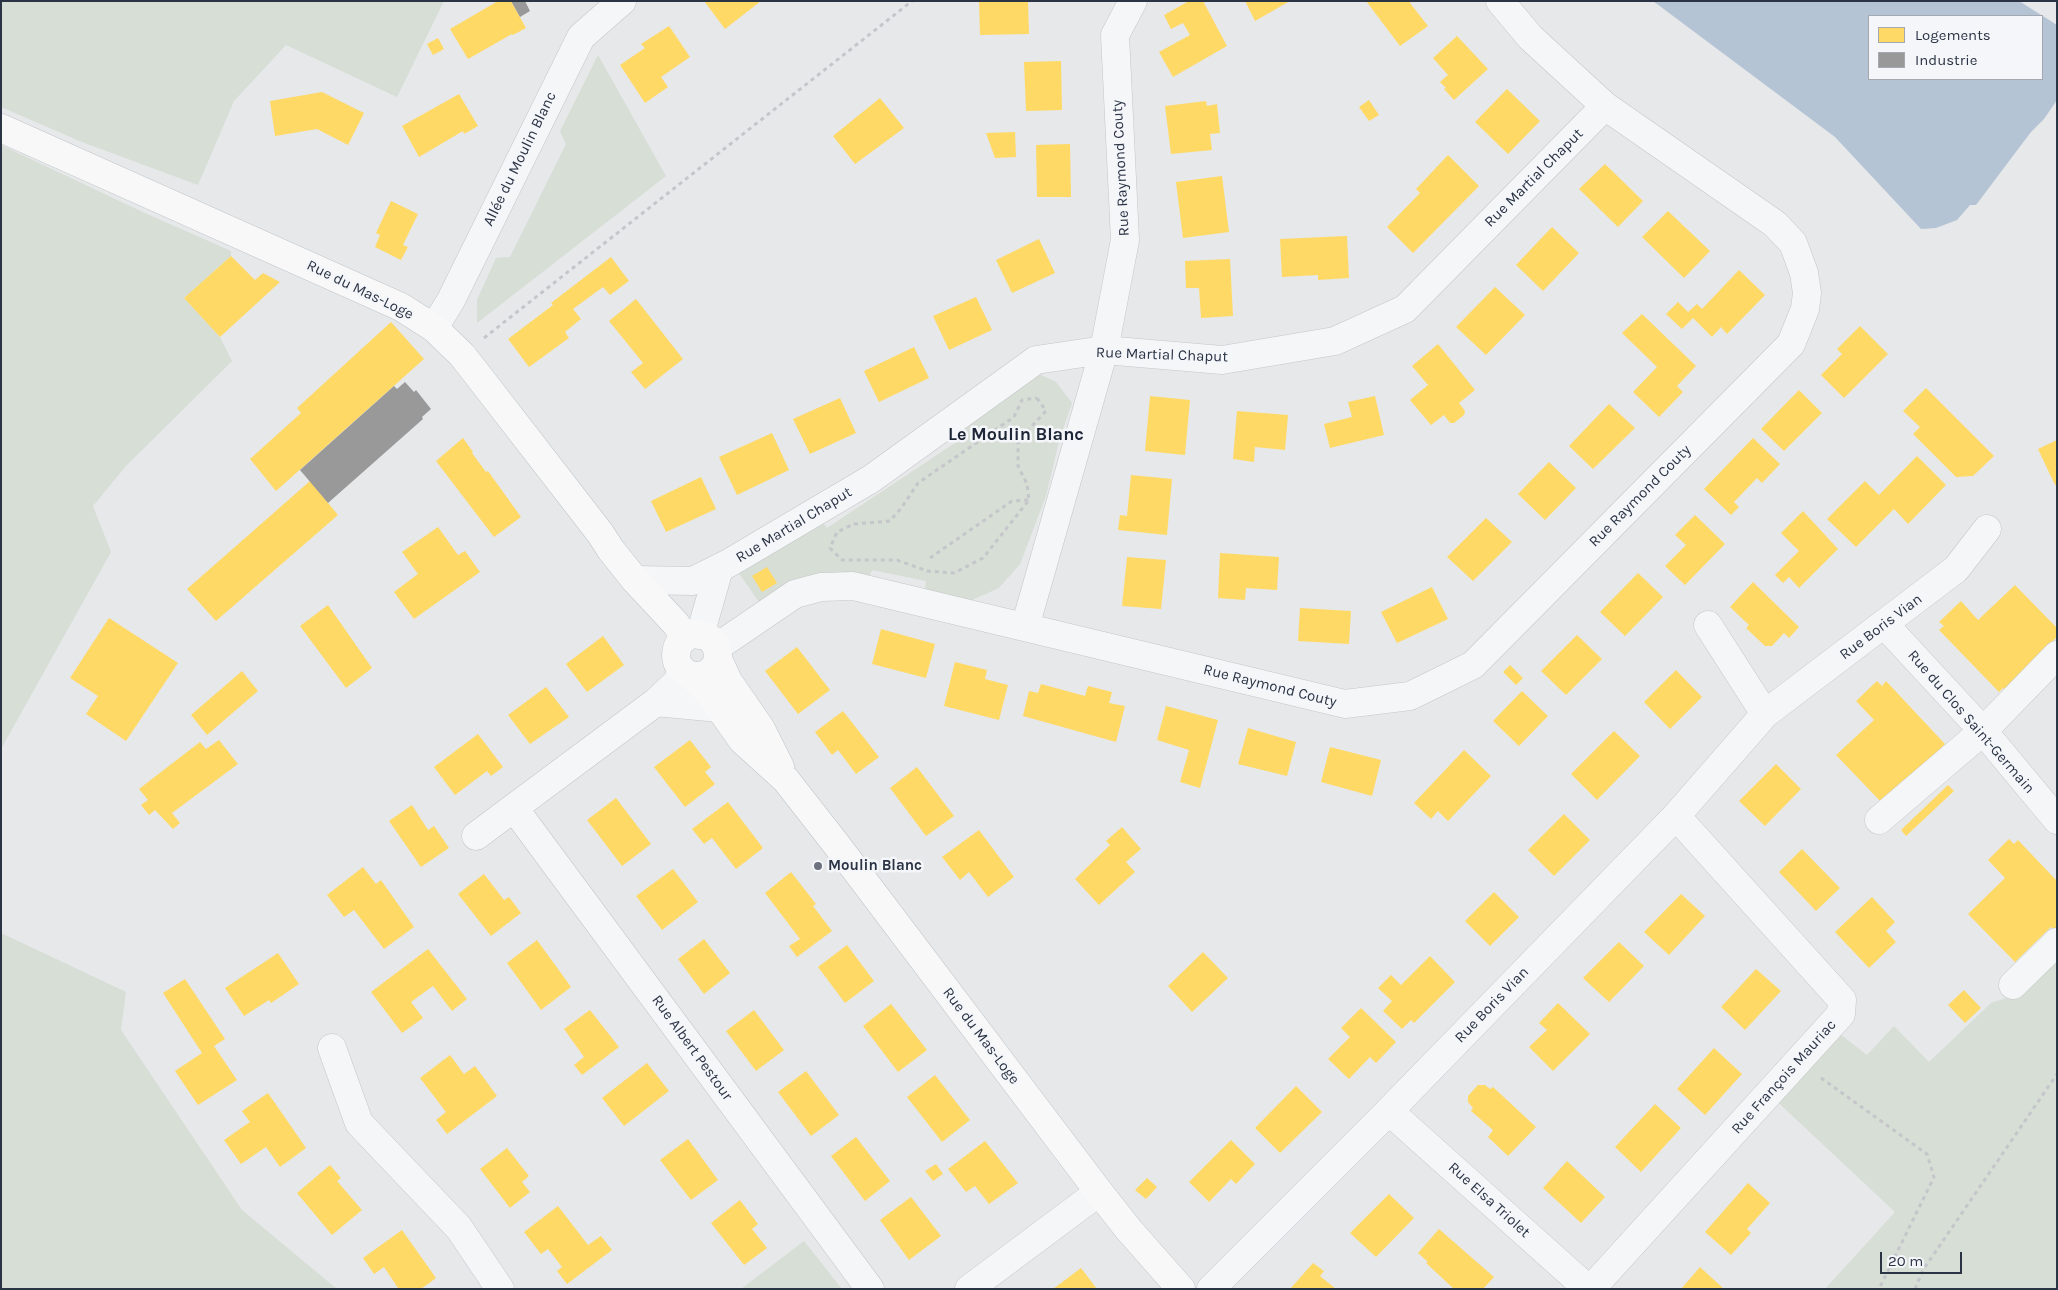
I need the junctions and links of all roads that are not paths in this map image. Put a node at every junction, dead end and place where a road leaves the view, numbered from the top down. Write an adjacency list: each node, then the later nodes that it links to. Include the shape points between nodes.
1 (622, 1): 6 (street, Allée du Moulin Blanc, via 581,37 451,300)
2 (1133, 1): 7 (street, Rue Raymond Couty, via 1114,36 1126,240)
3 (1500, 1): 4 (street, Rue Raymond Couty, via 1530,37)
4 (1605, 106): 7 (street, Rue Martial Chaput, via 1405,309 1335,341 1222,360); 13 (street, Rue Raymond Couty, via 1776,224 1793,244 1804,273 1805,309 1791,344 1473,665 1410,696 1345,704)
5 (1, 128): 6 (main road, Rue du Mas-Loge, via 401,307)
6 (434, 328): 10 (main road, Rue du Mas-Loge, via 462,356)
7 (1104, 350): 9 (street, Rue Martial Chaput, via 1036,360 871,480); 13 (street, Rue Raymond Couty)
8 (1987, 529): 12 (street, Rue Boris Vian, via 1956,569)
9 (719, 568): 10 (street, Rue Martial Chaput, via 693,581); 14 (street, Rue Martial Chaput)
10 (635, 580): 14 (main road, Rue du Mas-Loge, via 676,624)
11 (1708, 624): 19 (street)
12 (1885, 624): 19 (street, Rue Boris Vian); 20 (street, Rue du Clos Saint-Germain)
13 (1025, 627): 14 (street, Rue Raymond Couty, via 853,586 822,587 796,594)
14 (705, 645): 16 (main road, via 711,671 705,675); 16 (main road, via 679,645 678,663); 21 (main road, Rue du Mas-Loge, via 762,729)
15 (2057, 655): 20 (street)
16 (688, 673): 17 (street); 18 (main road, Rue du Mas-Loge, via 707,690)
17 (656, 702): 18 (street); 22 (street)
18 (719, 708): 21 (main road, Rue du Mas-Loge, via 742,740)
19 (1765, 714): 23 (street, Rue Boris Vian)
20 (1983, 731): 24 (street); 25 (street, Rue du Clos Saint-Germain)
21 (786, 780): 31 (main road, Rue du Mas-Loge)
22 (514, 808): 26 (street); 33 (street, Rue Albert Pestour)
23 (1676, 816): 30 (street, Rue Boris Vian); 37 (street, Rue François Mauriac, via 1842,1000 1841,1014)
24 (1879, 820)
25 (2057, 820)
26 (476, 836)
27 (2057, 942): 28 (street)
28 (2013, 985)
29 (332, 1048): 32 (street, via 359,1123 459,1228)
30 (1389, 1111): 36 (street, Rue Boris Vian); 37 (street, Rue Elsa Triolet)
31 (1099, 1192): 34 (street); 35 (main road, Rue du Mas-Loge)
32 (500, 1289)
33 (870, 1289)
34 (969, 1289)
35 (1181, 1289)
36 (1211, 1289)
37 (1589, 1289)

